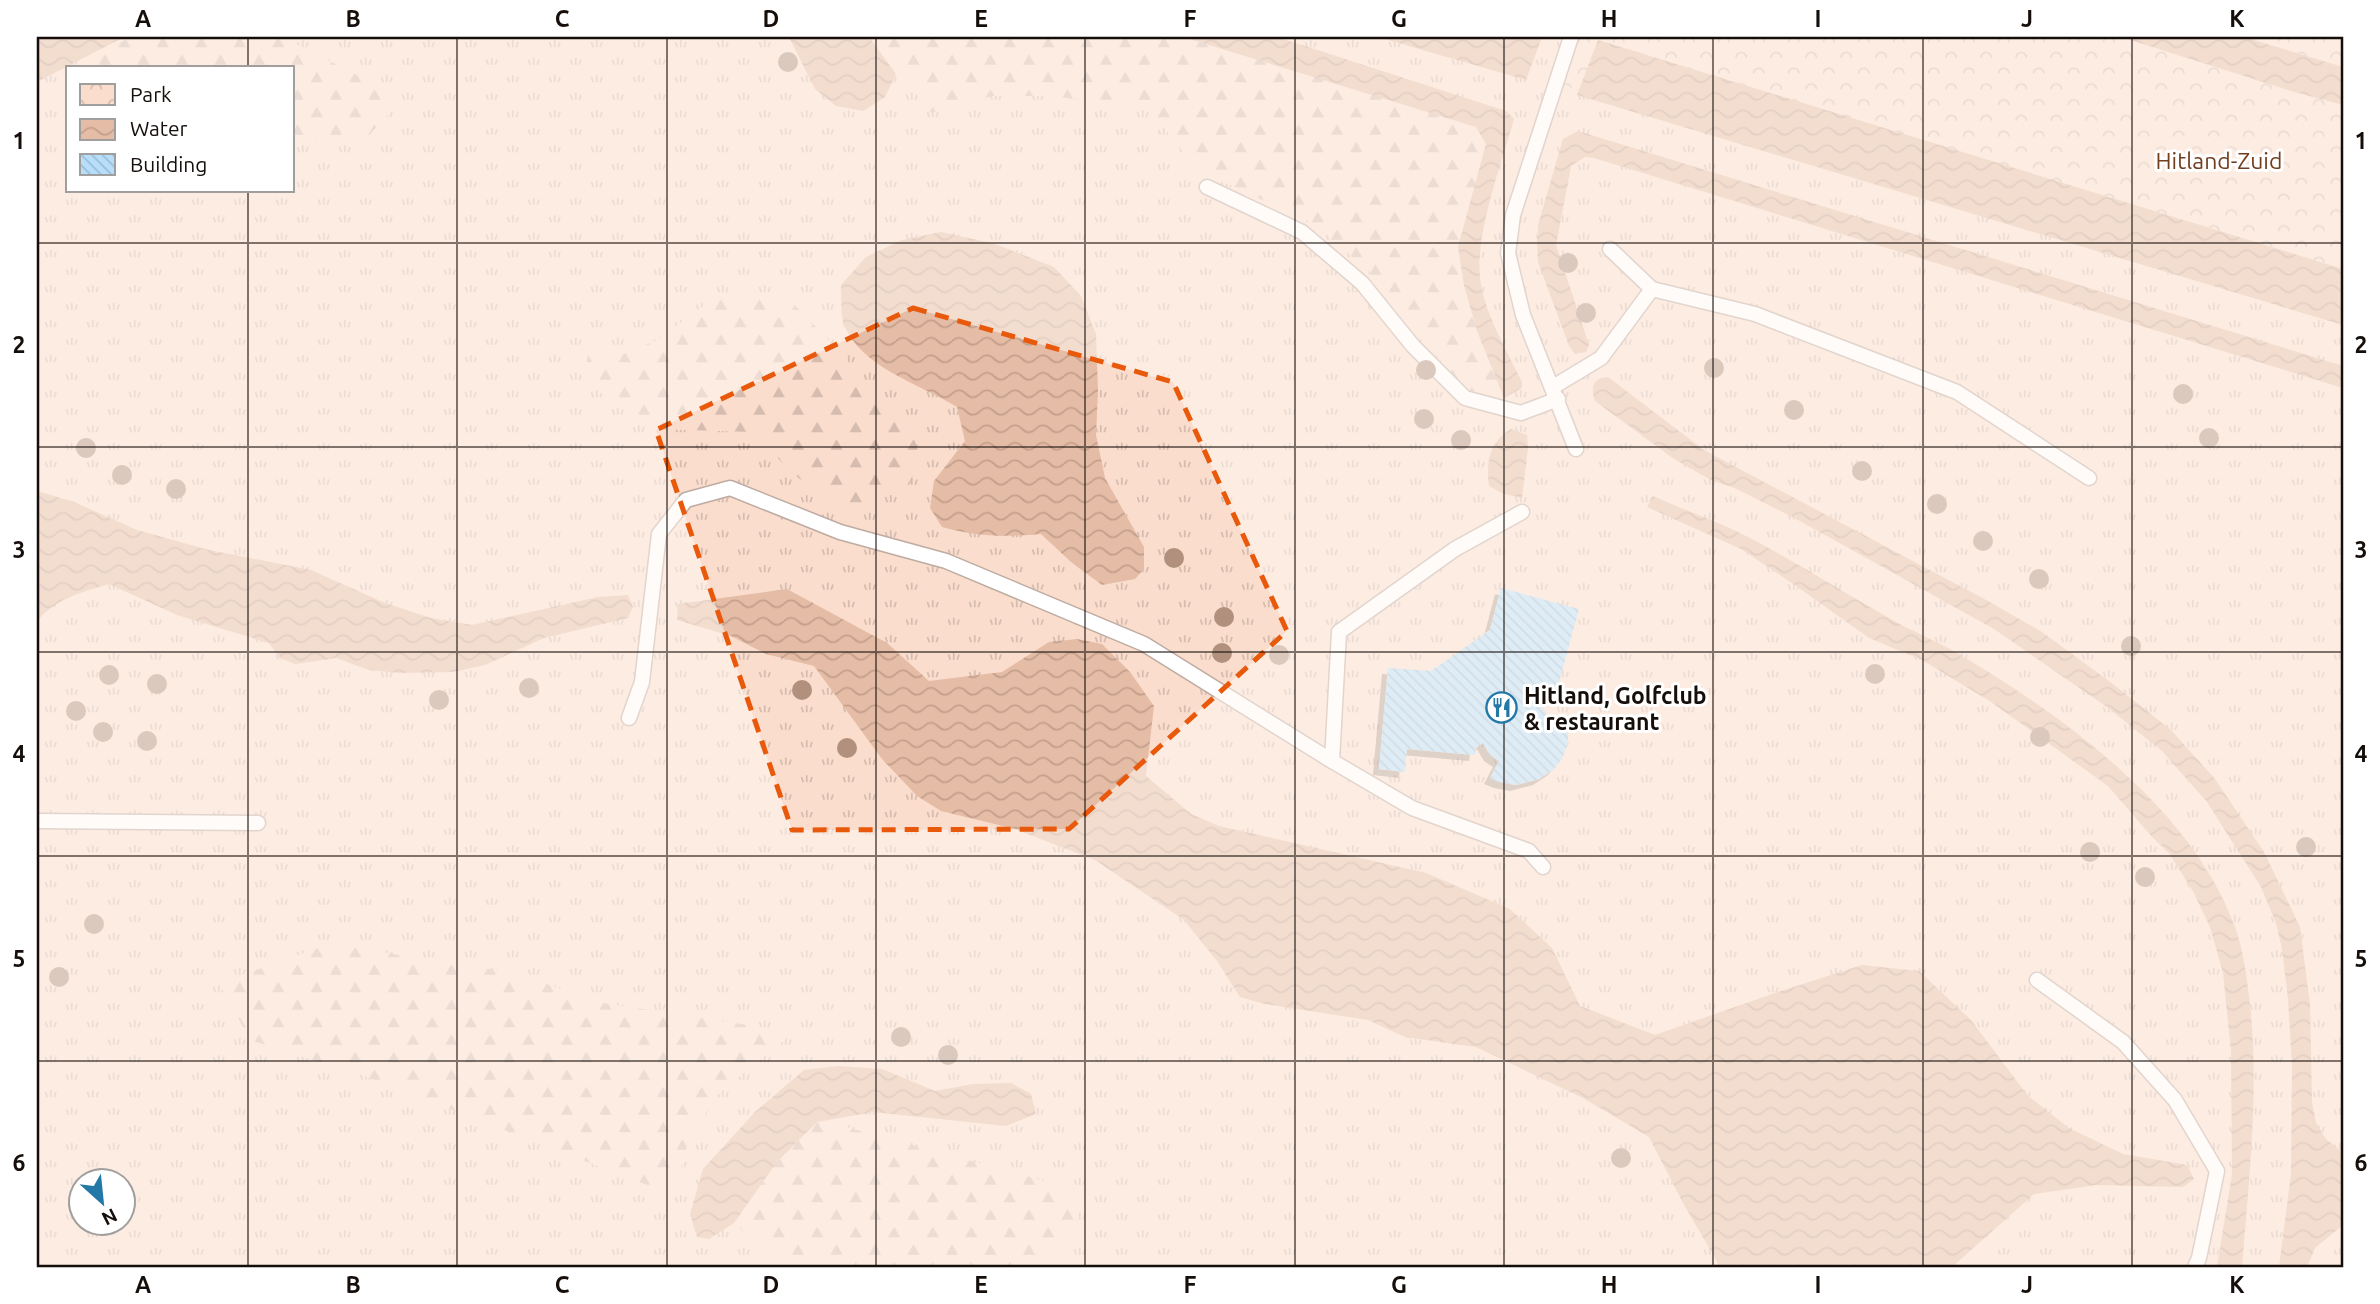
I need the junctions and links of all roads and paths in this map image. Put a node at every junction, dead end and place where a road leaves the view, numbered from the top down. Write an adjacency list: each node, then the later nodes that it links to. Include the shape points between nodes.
1 (1571, 37): 5 (lane, via 1513,215 1508,253 1523,315)
2 (1207, 187): 5 (lane, via 1302,232 1363,283 1413,346 1465,398 1521,413)
3 (1610, 249): 4 (lane)
4 (1652, 289): 5 (lane, via 1601,358); 7 (lane, via 1755,314 1957,392)
5 (1556, 393): 6 (lane)
6 (1576, 449)
7 (2089, 478)
8 (1522, 512): 10 (lane, via 1455,549 1339,632)
9 (629, 718): 10 (lane, via 642,682 659,534 686,500 730,488 840,532 946,561 1144,644)
10 (1332, 761): 13 (lane, via 1412,808 1529,851)
11 (37, 821): 12 (lane)
12 (258, 823)
13 (1542, 867)
14 (2037, 980): 15 (lane, via 2123,1042 2175,1100 2217,1171)
15 (2196, 1267)

